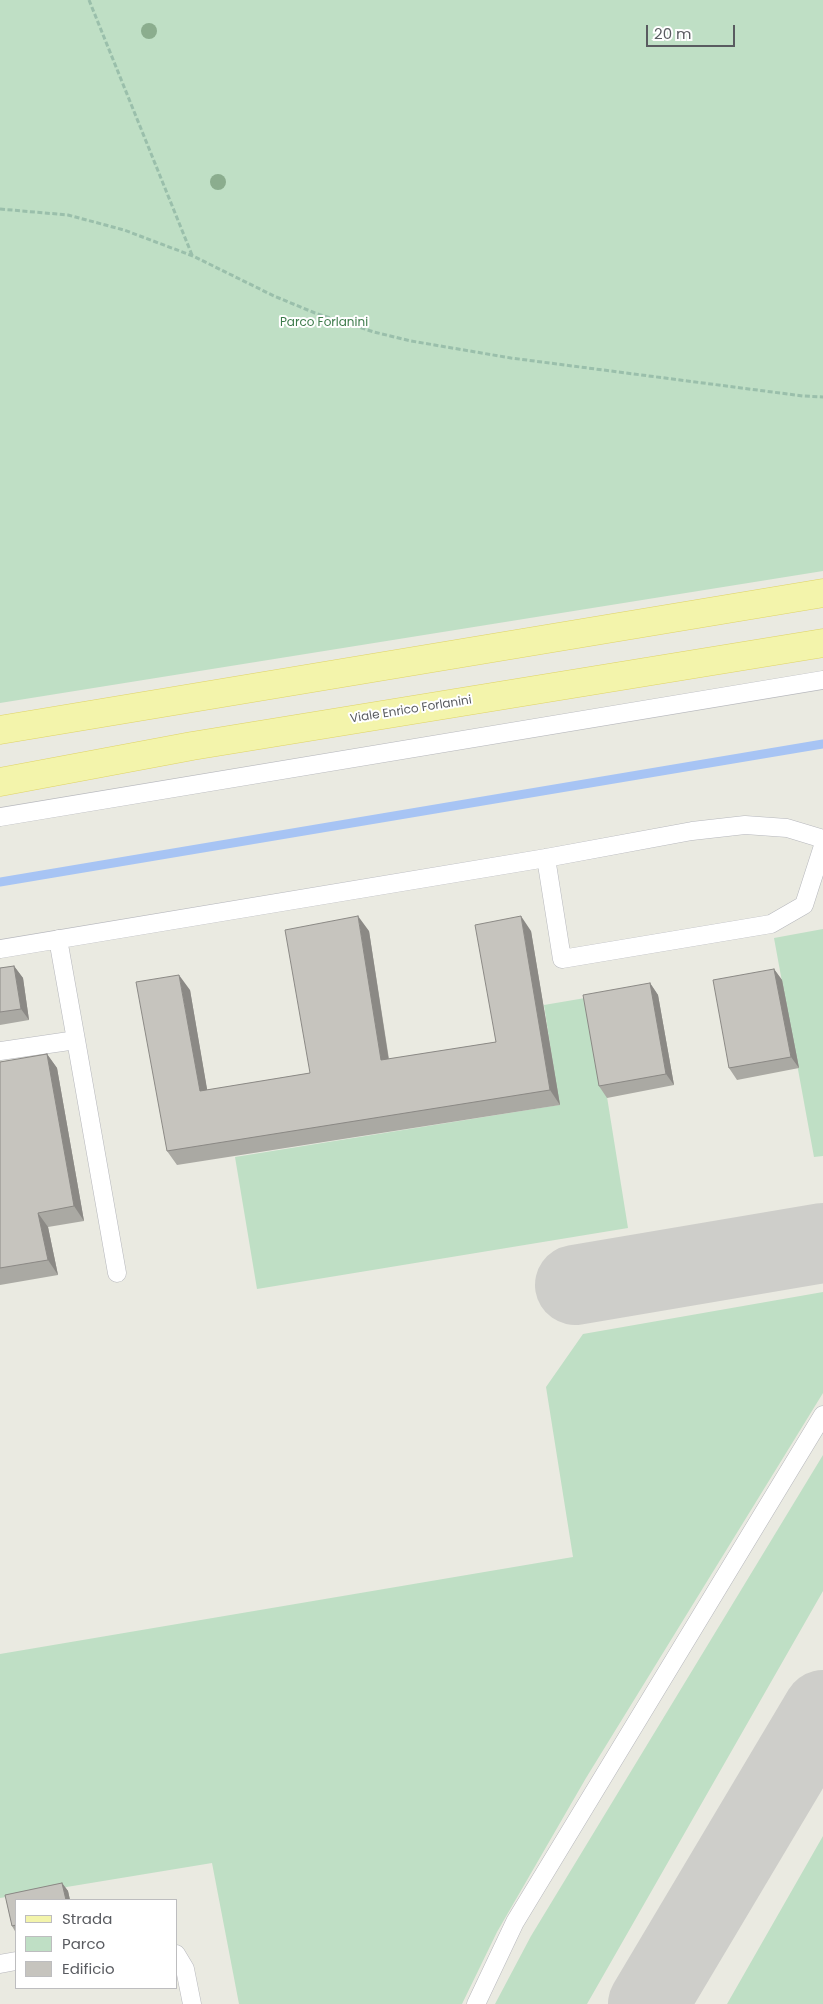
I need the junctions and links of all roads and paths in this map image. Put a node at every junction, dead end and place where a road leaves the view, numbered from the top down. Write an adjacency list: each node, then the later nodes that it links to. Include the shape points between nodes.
1 (90, 0): 3 (path)
2 (0, 208): 3 (path, via 90,220)
3 (193, 256): 4 (path, via 308,310 411,341 511,358)
4 (823, 397)
5 (823, 593): 8 (main road)
6 (823, 642): 9 (main road, Viale Enrico Forlanini, via 192,746)
7 (823, 680): 10 (lane)
8 (0, 730)
9 (0, 782)
10 (0, 817)
11 (823, 839): 13 (lane, via 787,828 744,825 692,831)
12 (823, 846): 13 (lane, via 804,905 771,924 562,959)
13 (546, 858): 14 (lane)
14 (58, 940): 15 (lane); 16 (lane)
15 (0, 949)
16 (76, 1040): 17 (lane); 18 (lane)
17 (0, 1052)
18 (117, 1273)
19 (823, 1415): 24 (lane, via 515,1922)
20 (178, 1957): 23 (lane, via 185,1969)
21 (15, 1961): 22 (lane)
22 (0, 1964)
23 (192, 2004)
24 (476, 2004)

